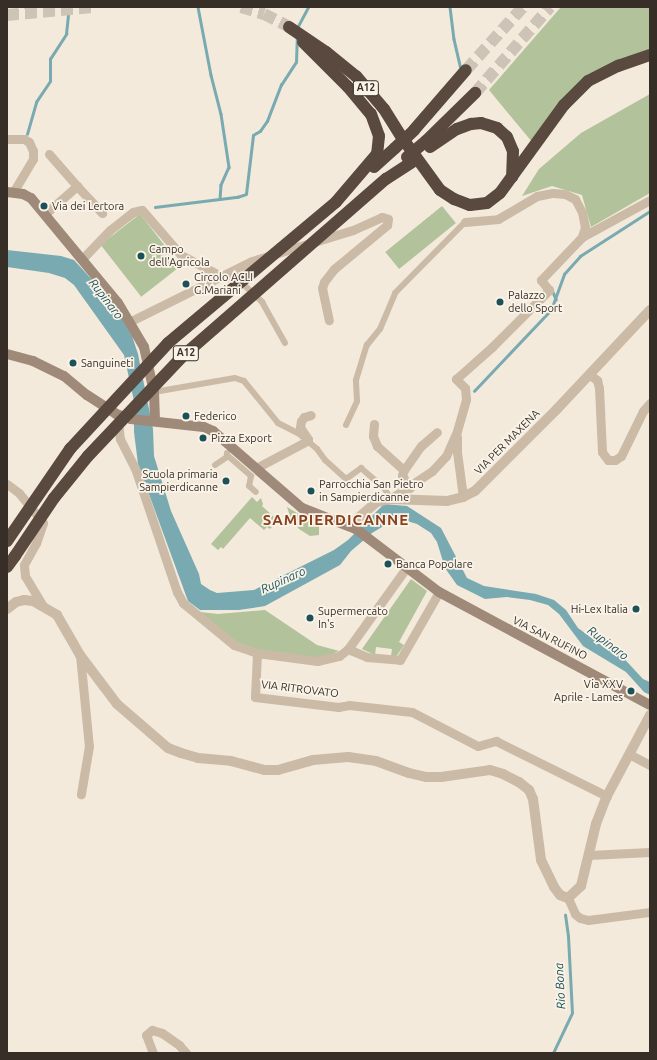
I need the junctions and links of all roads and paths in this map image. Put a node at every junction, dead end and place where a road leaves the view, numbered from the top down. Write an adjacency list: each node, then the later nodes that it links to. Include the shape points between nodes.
1 (650, 55): 8 (highway, A12, via 618,66 588,82 564,105)
2 (466, 70): 7 (highway, A12, bridge, via 414,130 396,148)
3 (475, 93): 5 (highway, A12)
4 (7, 139): 10 (street, via 24,139 33,150 33,159)
5 (428, 144): 8 (highway, A12, via 471,124 481,123 497,128 507,137 513,151); 44 (highway, A12, bridge, via 184,355 88,456 54,498)
6 (50, 154): 9 (street)
7 (378, 158): 8 (highway, A12, via 379,136 371,114 288,27 356,76 384,109 424,169 447,196 463,204 480,205 494,199); 43 (highway, A12, bridge, via 336,202 168,343 70,449)
8 (512, 179)
9 (78, 186): 12 (street); 13 (street)
10 (10, 192): 13 (main road, via 31,198)
11 (650, 200): 15 (street)
12 (102, 213)
13 (44, 214): 16 (main road)
14 (465, 222): 15 (street, via 498,219 537,196 565,194 575,199 582,212 585,227); 30 (street, via 395,293 380,329 367,344 356,380 356,401)
15 (582, 237): 31 (street, via 542,280 549,290 456,379 465,388 466,399)
16 (82, 259): 17 (street, via 110,230 133,212 142,210 181,255); 20 (main road, via 118,303)
17 (221, 276): 19 (street, via 252,261 353,230 382,217 388,219 387,225 334,269 324,282 322,288); 20 (street); 21 (street, via 244,286 262,302)
18 (650, 310): 23 (street, VIA PER MAXENA)
19 (328, 320)
20 (129, 322): 24 (main road, via 144,347)
21 (285, 343)
22 (7, 354): 26 (main road, VIA SAN RUFINO, via 33,361 64,376)
23 (590, 374): 25 (street, via 597,380 599,388 602,452 608,460 615,460 621,456 643,411); 40 (street, VIA PER MAXENA, via 488,480)
24 (154, 392): 28 (main road); 33 (street, via 235,378 244,381 278,423 298,433)
25 (650, 403)
26 (116, 414): 28 (main road, VIA SAN RUFINO, via 131,419); 50 (street, via 120,439 135,468 167,567 183,604 234,645)
27 (311, 415): 33 (street, via 304,417 300,427)
28 (154, 421): 35 (main road, VIA SAN RUFINO, via 204,427 213,431)
29 (374, 424): 36 (street, via 373,436 377,446)
30 (346, 425)
31 (457, 431): 38 (street, via 446,456); 40 (street, via 456,452)
32 (437, 432): 36 (street, via 421,446)
33 (307, 441): 35 (street); 41 (street, via 346,479 361,468 385,489)
34 (215, 466): 39 (street, via 227,458 227,453 251,476 250,486)
35 (256, 468): 42 (main road, VIA SAN RUFINO, via 302,508)
36 (404, 470): 38 (street, via 402,475)
37 (7, 484): 47 (street, via 19,493 43,523 24,565 24,576)
38 (410, 488): 41 (street)
39 (256, 492)
40 (463, 497): 41 (street, VIA PER MAXENA, via 447,501)
41 (390, 499): 42 (street, VIA PER MAXENA, via 377,502)
42 (352, 527): 45 (main road, VIA SAN RUFINO)
43 (7, 541)
44 (7, 567)
45 (407, 567): 46 (main road, VIA SAN RUFINO); 49 (street)
46 (439, 592): 49 (street, via 400,660 367,657); 52 (main road, VIA SAN RUFINO)
47 (43, 606): 48 (street, via 24,600); 51 (street, via 57,615)
48 (7, 608)
49 (348, 649): 50 (street, via 339,656 317,661)
50 (257, 653): 57 (street, VIA RITROVATO, via 255,697 338,707 349,705 412,712 478,746 496,741)
51 (80, 655): 56 (street, via 89,746); 60 (street, via 117,704 168,748 198,758 278,770 313,760 348,757 376,761 409,774 427,777 490,770 503,774 529,790 534,799 541,860 554,887)
52 (650, 705)
53 (650, 715): 54 (street)
54 (629, 754): 55 (street); 57 (street)
55 (650, 764)
56 (81, 794)
57 (607, 796): 59 (street, via 596,824)
58 (650, 852): 59 (street)
59 (589, 855): 60 (street, via 581,886)
60 (568, 898): 61 (street, via 575,914 588,920)
61 (650, 912)
62 (153, 1053): 63 (street, via 146,1035 152,1030 179,1045)
63 (186, 1053)

